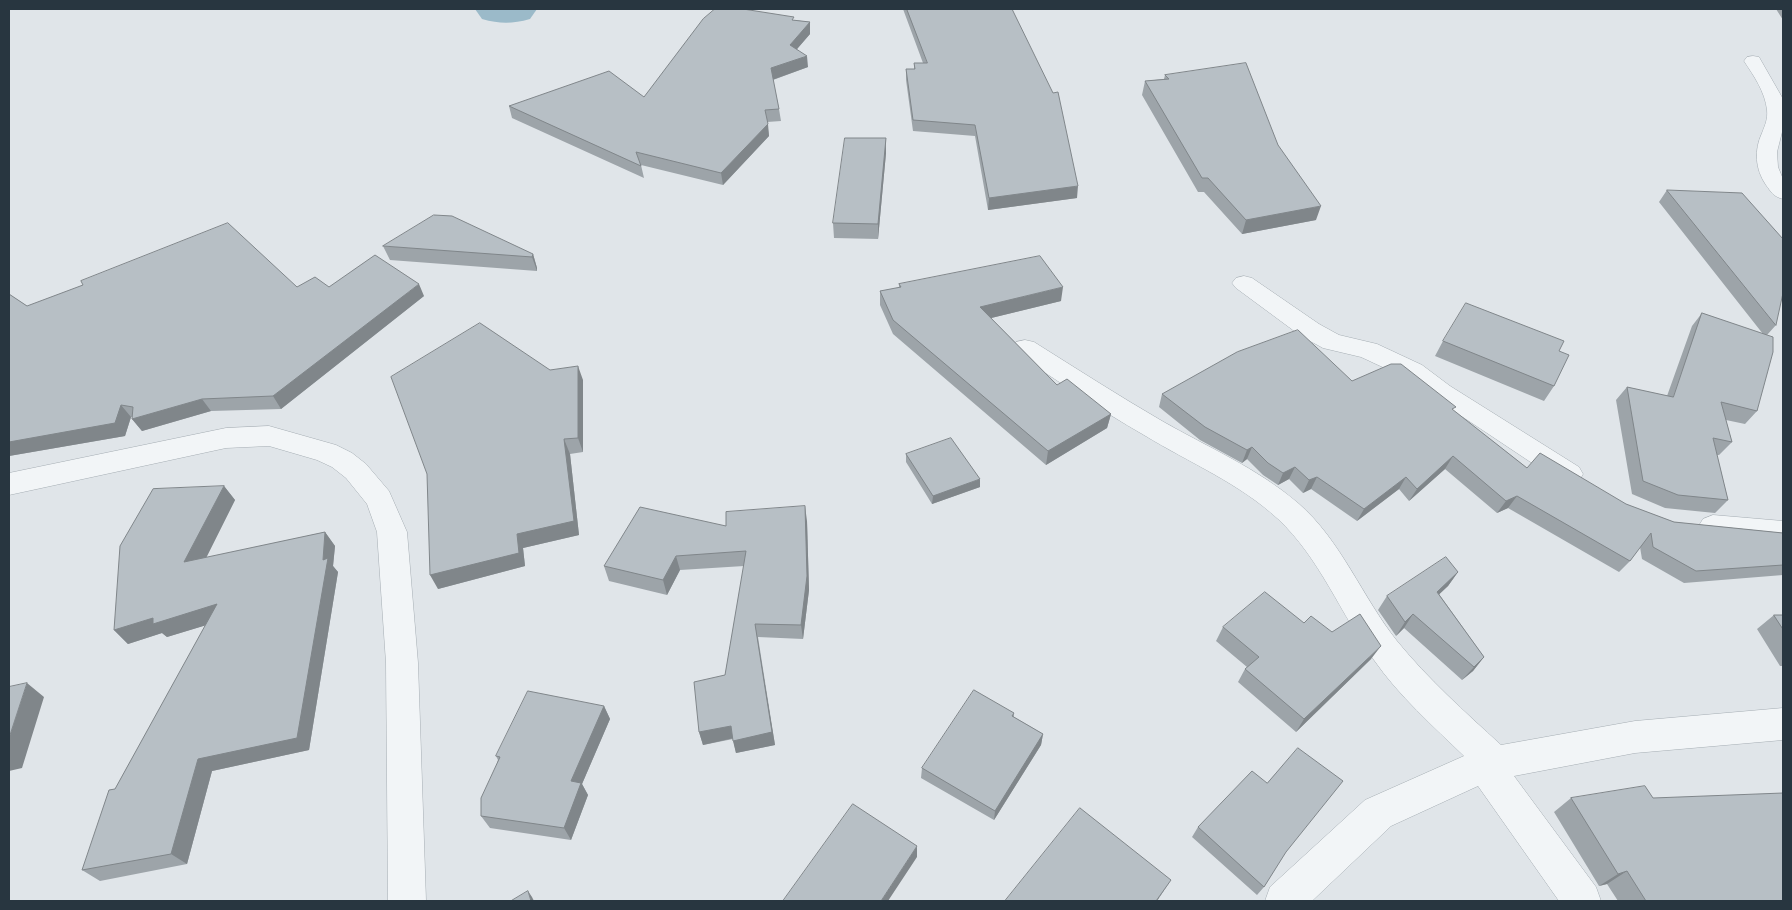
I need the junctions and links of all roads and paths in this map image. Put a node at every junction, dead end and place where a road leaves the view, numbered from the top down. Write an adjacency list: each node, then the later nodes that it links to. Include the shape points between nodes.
1 (1753, 61): 2 (street, via 1770,88 1777,117 1769,138 1767,158 1769,175)
2 (1783, 193)
3 (1244, 283): 6 (street, via 1332,342 1368,350 1413,371)
4 (1025, 348): 10 (street, via 1154,429 1254,484 1289,512 1314,540 1385,650)
5 (9, 484): 11 (street, via 234,438 268,436 326,452 356,471 379,499 392,532 402,663)
6 (1587, 485)
7 (1692, 525): 8 (street)
8 (1783, 533)
9 (1783, 724): 10 (street, via 1635,737)
10 (1489, 764): 12 (street, via 1378,813); 13 (street)
11 (407, 901)
12 (1284, 901)
13 (1582, 901)

